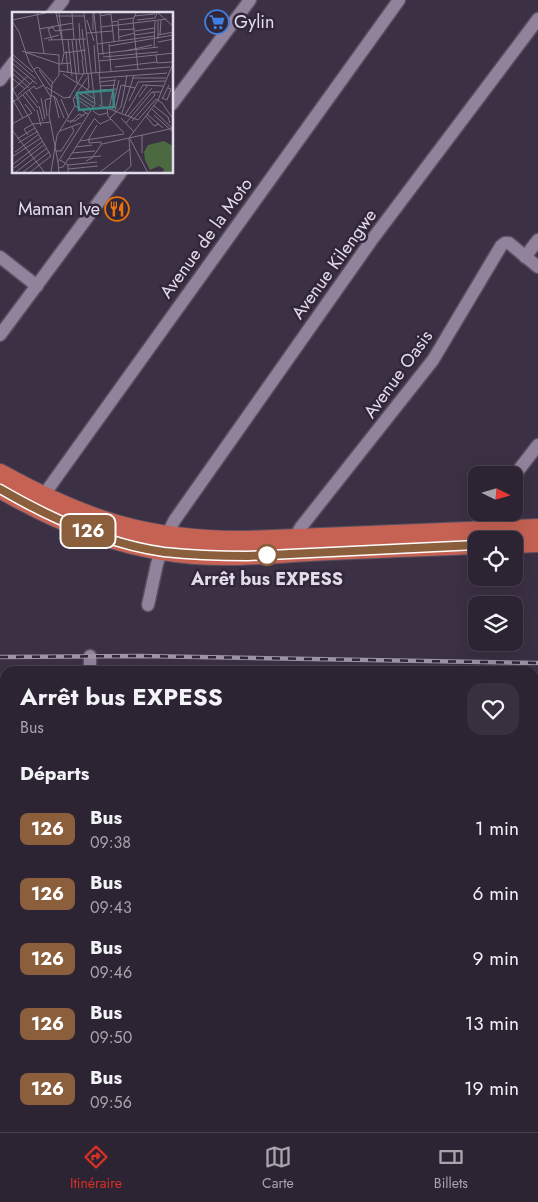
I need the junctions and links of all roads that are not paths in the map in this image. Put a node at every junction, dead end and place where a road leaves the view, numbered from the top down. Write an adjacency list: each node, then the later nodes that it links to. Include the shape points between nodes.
1 (63, 0): 4 (street)
2 (250, 0): 8 (street)
3 (399, 0): 20 (street, Avenue de la Moto)
4 (54, 12)
5 (538, 19): 27 (street, Avenue Kilengwe, via 366,249 174,520)
6 (12, 65): 7 (street)
7 (0, 80)
8 (174, 101)
9 (120, 174): 14 (street)
10 (538, 240): 12 (street)
11 (0, 257): 14 (street)
12 (525, 257): 13 (street, Avenue Oasis); 25 (street, Avenue Oasis, via 508,243 501,246 433,360)
13 (538, 267)
14 (37, 286): 15 (street)
15 (0, 335)
16 (538, 445): 17 (street)
17 (522, 466)
18 (0, 473): 20 (highway)
19 (0, 489): 27 (highway, via 72,525 104,537)
20 (43, 496): 27 (highway)
21 (538, 528): 22 (highway)
22 (519, 531)
23 (468, 538): 25 (highway)
24 (468, 538): 29 (highway)
25 (294, 539): 29 (highway)
26 (538, 543): 28 (highway)
27 (164, 544): 29 (highway, via 204,555); 30 (street, Avenue Kilengwe)
28 (523, 544)
29 (248, 548)
30 (148, 605)
31 (90, 656): 32 (street)
32 (90, 666)

